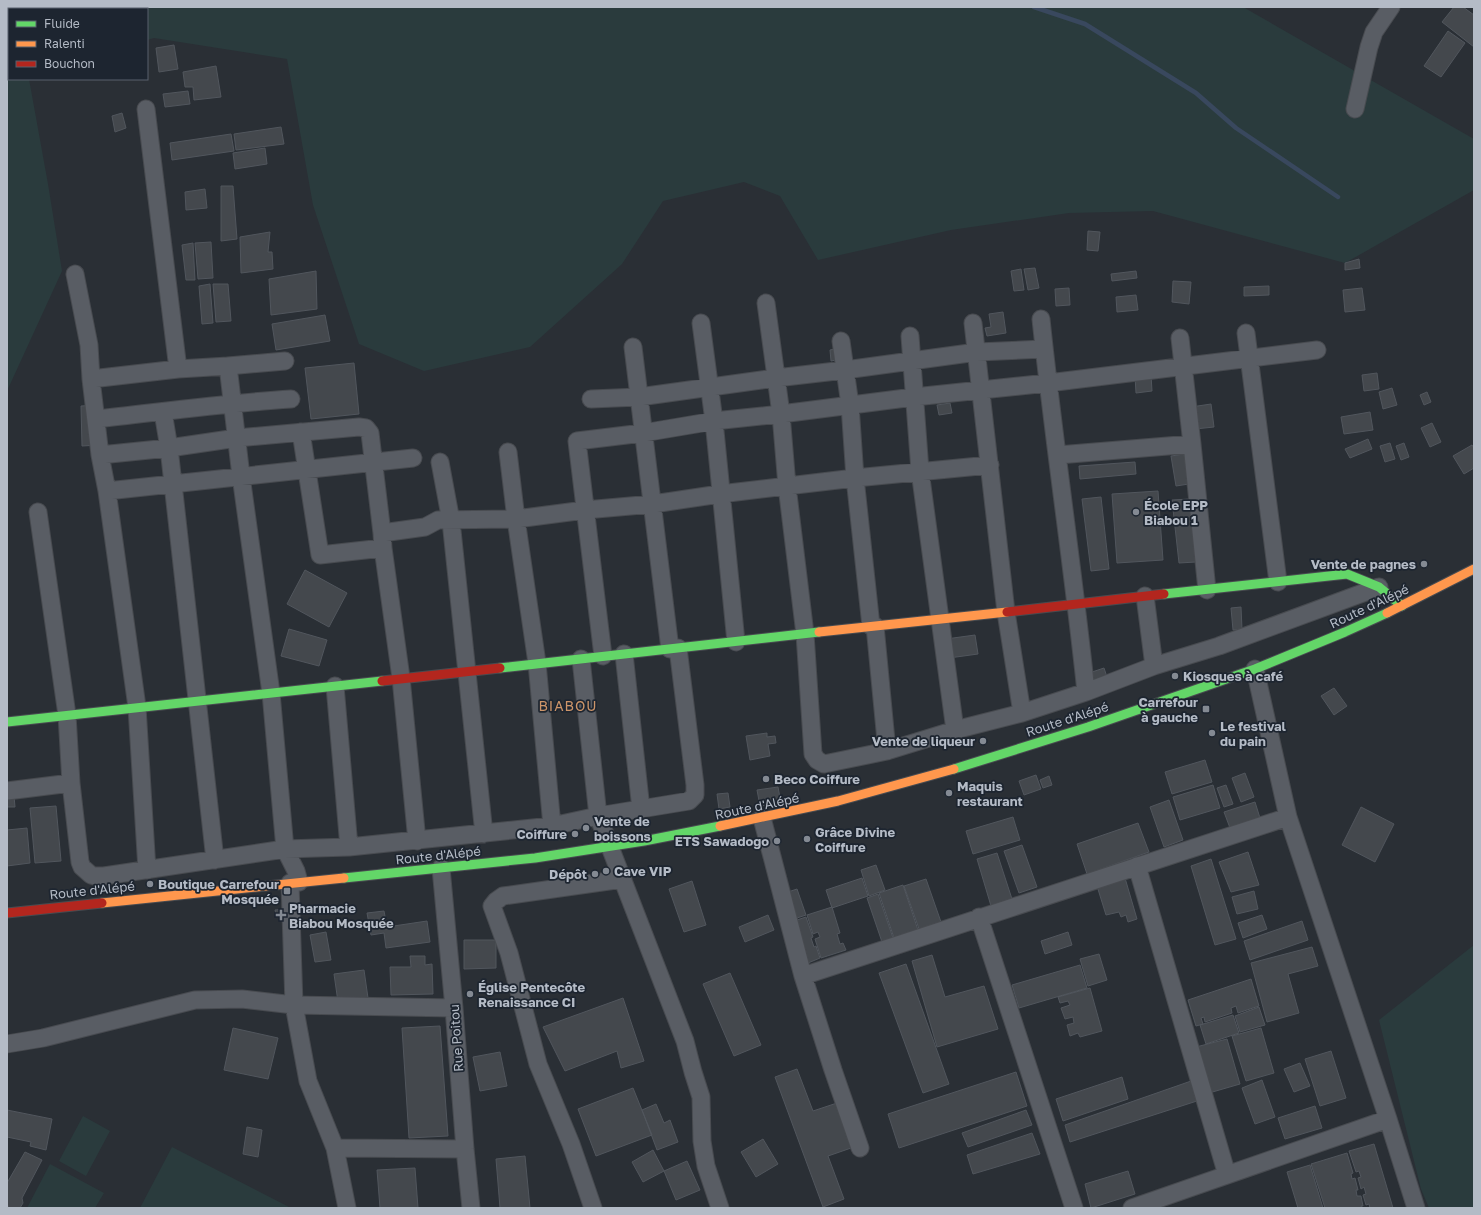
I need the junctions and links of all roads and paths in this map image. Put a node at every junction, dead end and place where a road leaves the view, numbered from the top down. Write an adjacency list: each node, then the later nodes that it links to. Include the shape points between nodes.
1 (1391, 7): 3 (street, via 1374,32)
2 (146, 109): 22 (street)
3 (1355, 109)
4 (76, 274): 24 (street, via 89,346)
5 (766, 303): 25 (street)
6 (1041, 319): 14 (street)
7 (701, 322): 27 (street)
8 (974, 323): 16 (street)
9 (1246, 333): 17 (street)
10 (910, 336): 19 (street)
11 (1180, 338): 21 (street)
12 (841, 341): 23 (street)
13 (633, 347): 29 (street)
14 (1044, 349): 16 (street); 26 (street)
15 (1317, 350): 17 (street)
16 (977, 352): 19 (street); 28 (street)
17 (1248, 359): 21 (street); 66 (street)
18 (285, 361): 20 (street)
19 (911, 361): 23 (street); 30 (street)
20 (228, 366): 22 (street); 33 (street)
21 (1182, 367): 26 (street); 42 (street)
22 (178, 369): 24 (street)
23 (845, 370): 25 (street); 34 (street)
24 (91, 378): 37 (street)
25 (776, 378): 27 (street); 36 (street)
26 (1048, 383): 28 (street); 46 (street)
27 (709, 387): 29 (street); 38 (street)
28 (982, 391): 30 (street); 50 (street)
29 (639, 397): 32 (street); 40 (street)
30 (914, 397): 34 (street); 52 (street)
31 (290, 399): 33 (street)
32 (591, 399)
33 (232, 403): 35 (street); 41 (street)
34 (850, 405): 36 (street); 54 (street)
35 (163, 412): 37 (street); 43 (street)
36 (781, 414): 38 (street); 56 (street)
37 (96, 419): 45 (street)
38 (714, 421): 40 (street); 58 (street)
39 (301, 432): 41 (street); 48 (street, via 366,428 370,433); 51 (street)
40 (643, 433): 59 (street); 60 (street, via 577,441)
41 (237, 438): 43 (street); 53 (street)
42 (1192, 444): 46 (street); 68 (street)
43 (169, 448): 45 (street); 55 (street)
44 (508, 452): 62 (street)
45 (100, 454): 57 (street)
46 (1058, 455): 70 (street)
47 (413, 458): 48 (street)
48 (373, 461): 51 (street); 64 (street)
49 (440, 462): 63 (street)
50 (990, 465): 52 (street); 72 (street)
51 (308, 468): 53 (street); 64 (street, via 320,554)
52 (920, 471): 54 (street); 73 (street)
53 (241, 476): 55 (street); 88 (street)
54 (856, 478): 56 (street); 74 (street)
55 (173, 483): 57 (street); 89 (street)
56 (787, 486): 58 (street); 75 (street)
57 (107, 491): 90 (street)
58 (720, 494): 59 (street); 76 (street)
59 (652, 504): 60 (street); 77 (street)
60 (585, 510): 62 (street); 79 (street)
61 (38, 512): 92 (street)
62 (516, 520): 63 (street); 81 (street)
63 (452, 521): 64 (street, via 438,520); 84 (street)
64 (383, 541): 85 (street)
65 (1474, 569): 71 (main road, Route d'Alépé)
66 (1278, 582): 67 (main road, via 1347,574); 68 (main road)
67 (1379, 587): 71 (main road); 82 (street, via 1226,644)
68 (1207, 590): 69 (main road)
69 (1145, 596): 70 (main road); 82 (street)
70 (1077, 604): 72 (main road); 87 (street)
71 (1402, 606): 83 (main road, Route d'Alépé)
72 (1006, 612): 73 (main road); 91 (street)
73 (940, 619): 74 (main road); 94 (street)
74 (873, 626): 75 (main road); 95 (street)
75 (805, 634): 76 (main road); 95 (street, via 813,754 824,764)
76 (736, 642): 77 (main road)
77 (674, 648): 78 (main road); 98 (street, via 695,795 689,801)
78 (624, 654): 79 (main road); 98 (street)
79 (603, 656): 80 (main road)
80 (580, 659): 81 (main road); 99 (street)
81 (537, 663): 84 (main road); 102 (street)
82 (1154, 666): 87 (street)
83 (1255, 669): 100 (street); 101 (main road, Route d'Alépé, via 1088,727 936,775)
84 (468, 671): 85 (main road); 103 (street)
85 (401, 678): 86 (main road); 104 (street)
86 (335, 686): 88 (main road); 105 (street)
87 (1086, 692): 91 (street)
88 (271, 693): 89 (main road); 107 (street)
89 (198, 701): 90 (main road); 108 (street)
90 (137, 707): 92 (main road); 111 (street)
91 (1022, 713): 94 (street)
92 (67, 715): 93 (main road); 96 (street)
93 (7, 722)
94 (955, 730): 95 (street)
95 (887, 751)
96 (71, 783): 97 (street); 111 (street, via 82,867 96,876)
97 (7, 791)
98 (641, 810): 99 (street)
99 (598, 816): 102 (street); 106 (street)
100 (1288, 817): 109 (street); 120 (street)
101 (762, 818): 106 (main road, Route d'Alépé); 116 (street)
102 (552, 826): 103 (street)
103 (484, 834): 104 (street)
104 (417, 841): 105 (street)
105 (349, 847): 107 (street)
106 (610, 847): 110 (main road, Route d'Alépé); 112 (street)
107 (285, 849): 108 (street); 113 (street, via 296,871)
108 (215, 860): 111 (street)
109 (1137, 866): 115 (street); 124 (street)
110 (441, 868): 113 (main road, Route d'Alépé); 118 (street, Rue Poitou)
111 (147, 870)
112 (623, 879): 127 (street, via 503,896 492,906 509,953 538,1064 571,1144); 128 (street, via 685,1040 701,1097 702,1141 706,1166)
113 (294, 882): 114 (main road, Route d'Alépé); 117 (street)
114 (7, 913)
115 (979, 917): 116 (street); 129 (street)
116 (803, 976): 122 (street)
117 (294, 1005): 118 (street); 119 (street, via 242,999 195,1000 43,1038); 121 (street, via 308,1081)
118 (454, 1008): 123 (street, Rue Poitou)
119 (7, 1044)
120 (1388, 1119): 124 (street); 131 (street)
121 (335, 1148): 123 (street); 125 (street)
122 (860, 1148)
123 (465, 1149): 126 (street, Rue Poitou)
124 (1227, 1175): 130 (street)
125 (347, 1208)
126 (471, 1208)
127 (593, 1208)
128 (720, 1208)
129 (1074, 1208)
130 (1132, 1208)
131 (1416, 1208)

